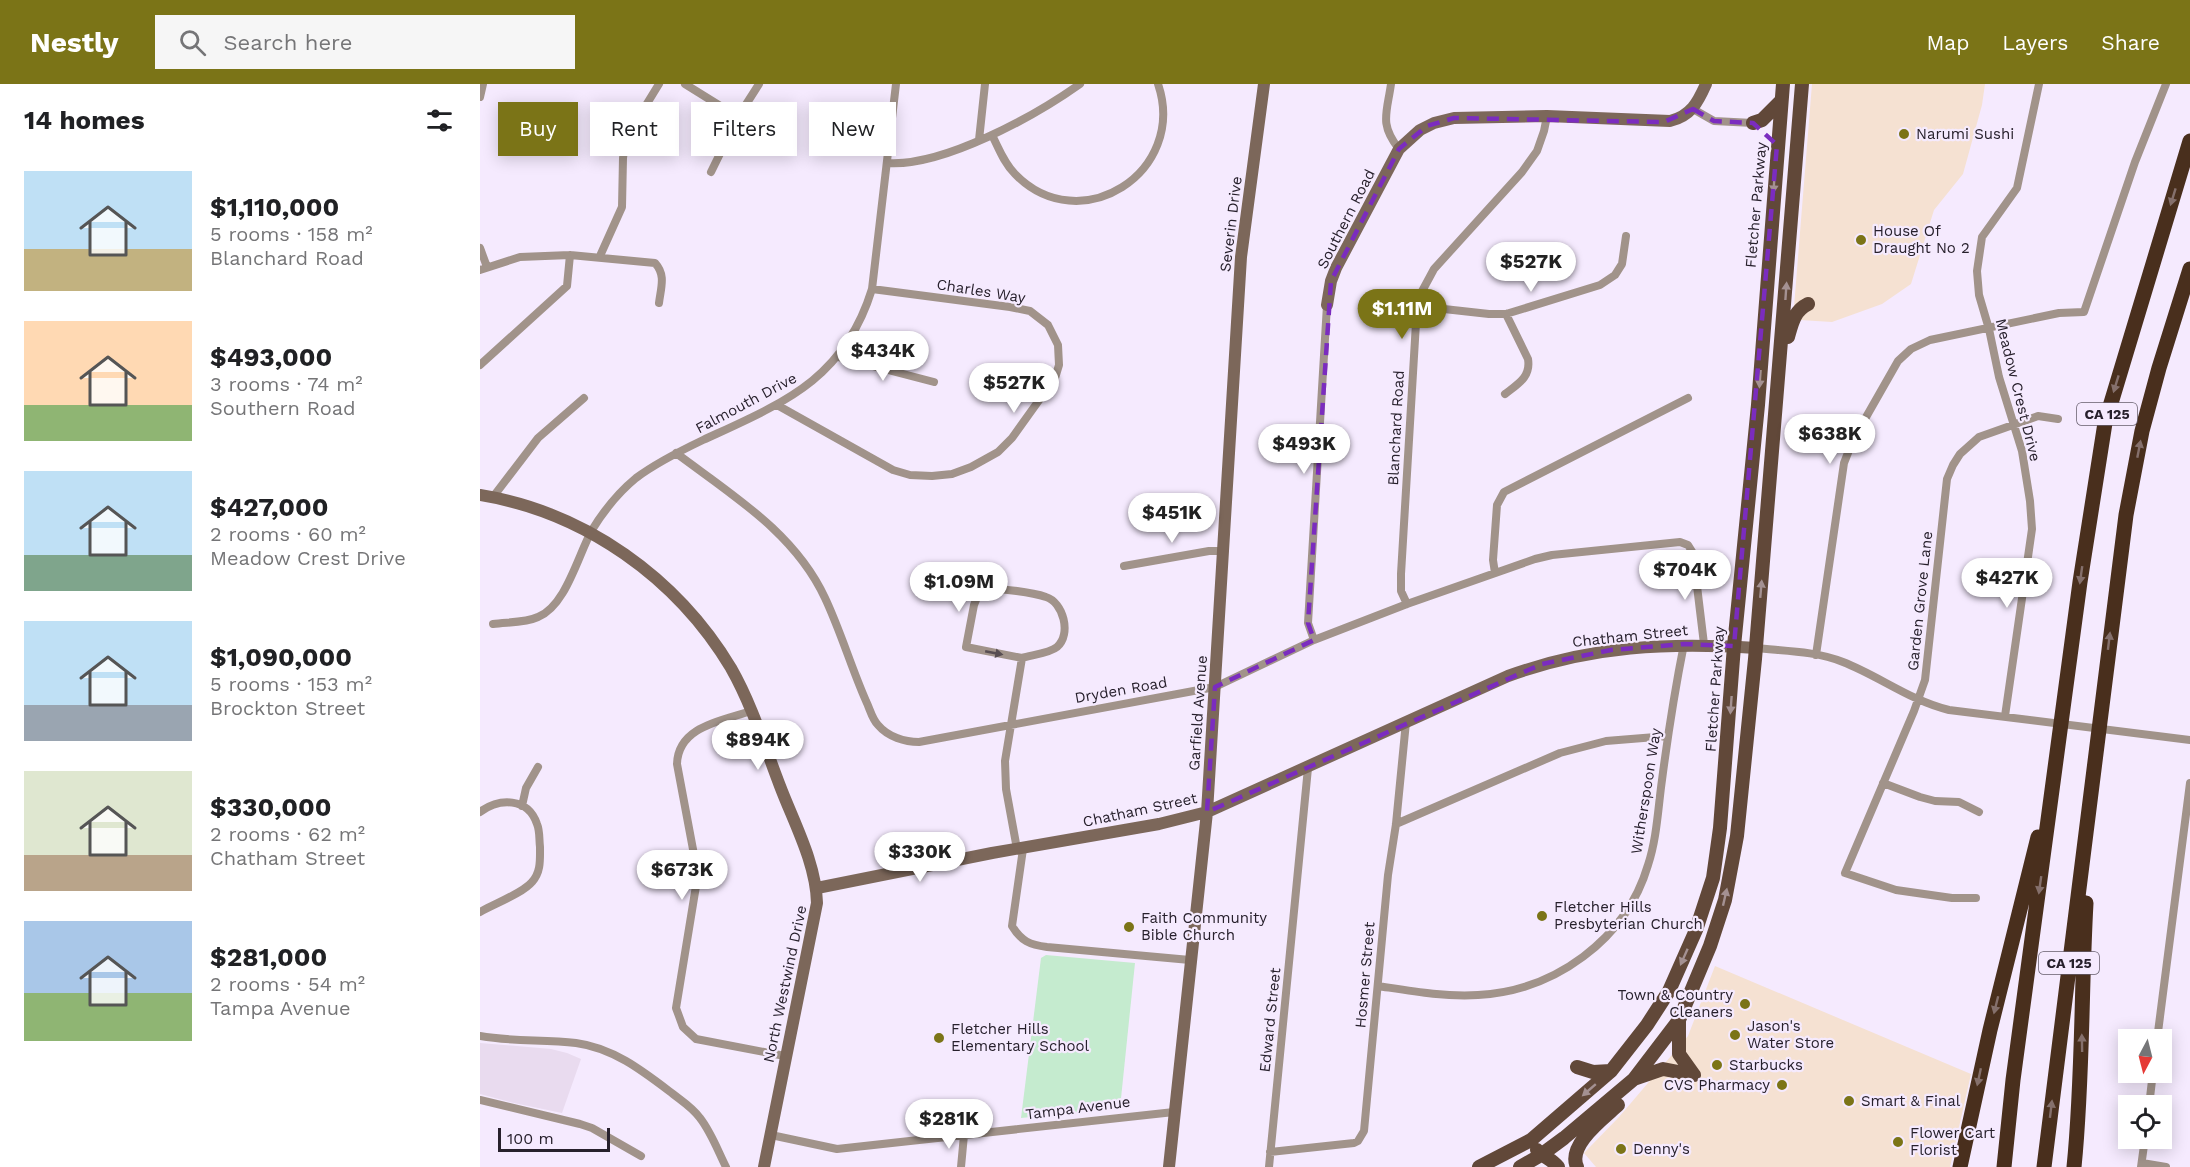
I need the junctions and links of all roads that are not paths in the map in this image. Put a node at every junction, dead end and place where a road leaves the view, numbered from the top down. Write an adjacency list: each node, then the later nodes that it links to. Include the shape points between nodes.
1 (483, 84): 16 (street)
2 (659, 84): 34 (street, via 625,144 622,207)
3 (685, 84): 18 (street)
4 (759, 84): 19 (street)
5 (896, 84): 29 (street, Falmouth Drive)
6 (985, 84): 24 (street)
7 (1080, 84): 23 (street)
8 (1158, 84): 23 (street, via 1164,120 1157,148 1135,178 1102,197 1064,200 1036,190 1008,165)
9 (1264, 84): 47 (street, Severin Drive, via 1241,257)
10 (1391, 84): 27 (street, via 1385,124)
11 (1706, 84): 20 (street)
12 (1783, 84): 17 (main road, Fletcher Parkway)
13 (1802, 84): 45 (main road, one-way to 13)
14 (2039, 84): 43 (street, Meadow Crest Drive, via 2017,188 1980,243 1979,295)
15 (2166, 84): 43 (street, via 2084,312 2059,313)
16 (480, 97)
17 (1781, 101): 22 (main road, via 1762,120); 26 (main road, Fletcher Parkway)
18 (714, 102)
19 (748, 102)
20 (1693, 109): 21 (street, Southern Road, via 1677,120 1664,122); 22 (street, via 1714,121)
21 (1547, 116): 27 (street, Southern Road, via 1447,119 1426,126); 41 (street, Blanchard Road, via 1537,150 1522,172 1434,269)
22 (1753, 123): 26 (main road, via 1764,129)
23 (992, 135): 24 (street)
24 (979, 140): 29 (street, via 904,164)
25 (2190, 141): 79 (highway, CA 125, one-way to 79, via 2105,423)
26 (1777, 145): 67 (main road, Fletcher Parkway, one-way to 67, via 1758,405)
27 (1399, 149): 40 (street, Southern Road, via 1336,268)
28 (719, 156): 30 (street)
29 (887, 163): 37 (street, Falmouth Drive)
30 (711, 172)
31 (1626, 236): 42 (street, via 1622,264 1605,283)
32 (480, 248): 36 (street)
33 (570, 255): 34 (street); 36 (street, via 520,257); 46 (street, via 567,286)
34 (600, 256): 38 (street, via 655,263 662,275)
35 (2190, 268): 84 (highway, CA 125, one-way to 35, via 2126,514 2142,431)
36 (484, 269)
37 (872, 289): 44 (street, Falmouth Drive, via 855,330); 52 (street, Charles Way, via 1030,311 1048,325 1056,338 1060,358 1055,378 998,452 971,467 936,476 910,475 884,467)
38 (659, 303)
39 (1808, 304): 45 (main road, via 1793,318)
40 (1327, 305): 64 (street, Southern Road, via 1308,623)
41 (1417, 306): 42 (street); 62 (street, Blanchard Road, via 1401,574 1401,591)
42 (1506, 314): 49 (street, via 1529,366 1524,380)
43 (1989, 329): 54 (street, Meadow Crest Drive); 69 (street, via 1917,345 1898,361 1853,440 1840,478)
44 (838, 357): 48 (street); 52 (street, Falmouth Drive, via 807,386)
45 (1780, 359): 68 (main road, one-way to 45)
46 (480, 365)
47 (1233, 367): 59 (street, Garfield Avenue)
48 (934, 382)
49 (1504, 394)
50 (584, 398): 57 (street, via 538,438)
51 (1689, 398): 61 (street, via 1504,492 1497,505)
52 (777, 405): 55 (street, Falmouth Drive)
53 (2058, 419): 54 (street, Garden Grove Lane, via 2038,416)
54 (2014, 423): 72 (street, Garden Grove Lane, via 1970,444 1947,479 1925,680); 74 (street, Meadow Crest Drive, via 2022,451 2032,530)
55 (676, 453): 58 (street, Falmouth Drive, via 636,478 601,516); 76 (street, Dryden Road, via 774,528 809,569 876,724 902,740 919,742)
56 (480, 495): 57 (street, North Westwind Drive)
57 (493, 497): 58 (street, North Westwind Drive, via 539,510)
58 (591, 533): 63 (street, Falmouth Drive, via 559,599 548,611 537,618); 73 (street, North Westwind Drive, via 652,574 697,620 731,670)
59 (1223, 551): 60 (street); 71 (street, Garfield Avenue)
60 (1124, 566)
61 (1495, 573): 62 (street, Dryden Road); 66 (street, Dryden Road, via 1563,554 1680,542 1693,553)
62 (1407, 604): 64 (street, Dryden Road)
63 (493, 624)
64 (1314, 640): 71 (street, Dryden Road)
65 (1684, 644): 66 (street, Chatham Street); 75 (street, Chatham Street, via 1611,650 1550,662 1508,676); 77 (street, Witherspoon Way)
66 (1704, 644): 67 (street, Chatham Street)
67 (1734, 646): 68 (street, Chatham Street); 101 (main road, Fletcher Parkway, one-way to 101, via 1713,878 1696,930 1669,991)
68 (1756, 648): 69 (street, Chatham Street); 96 (main road, one-way to 68, via 1725,900 1737,836)
69 (1816, 655): 72 (street, Chatham Street, via 1842,662)
70 (1022, 658): 70 (street, one-way to 70, via 1057,648 1065,636 1059,605 1047,597 981,587 966,647); 76 (street)
71 (1215, 687): 76 (street, Dryden Road); 87 (street, Garfield Avenue)
72 (1918, 699): 74 (street, Chatham Street, via 1949,710); 82 (street, Garden Grove Lane)
73 (751, 711): 91 (street, North Westwind Drive); 99 (street, via 698,729 687,737 678,753 696,886 676,1008 683,1027 696,1039)
74 (2005, 716): 78 (street, Chatham Street)
75 (1406, 722): 81 (street, Chatham Street); 89 (street, Hosmer Street)
76 (1012, 724): 90 (street, via 1004,771)
77 (1668, 736): 89 (street, via 1606,741 1560,753); 95 (street, Witherspoon Way, via 1654,840 1645,876 1619,922 1592,950 1557,974 1505,992 1454,996)
78 (2190, 740)
79 (2057, 760): 122 (highway, one-way to 122); 123 (highway, CA 125, one-way to 123)
80 (537, 767): 85 (street)
81 (1308, 768): 87 (street, Chatham Street); 109 (street, Edward Street)
82 (1883, 783): 88 (street, via 1928,799 1959,802); 92 (street, Garden Grove Lane, via 1845,873 1896,890)
83 (2190, 783): 97 (street)
84 (2089, 802): 124 (highway, CA 125, one-way to 84); 125 (highway, one-way to 84, via 2081,1080)
85 (522, 806): 86 (street, via 502,802); 93 (street, via 538,827 538,872 527,887)
86 (480, 812)
87 (1206, 812): 90 (street, Chatham Street); 94 (street, Garfield Avenue)
88 (1980, 812)
89 (1396, 824): 95 (street, Hosmer Street)
90 (1020, 849): 91 (street, Chatham Street); 94 (street, via 1012,926 1032,946)
91 (817, 888): 99 (street, North Westwind Drive, via 818,903)
92 (1976, 898)
93 (480, 912)
94 (1190, 960): 104 (street, Garfield Avenue)
95 (1378, 986): 109 (street, Hosmer Street, via 1364,1131 1353,1143)
96 (1679, 1020): 102 (main road); 102 (main road, via 1678,1054 1694,1076 1663,1069)
97 (2158, 1029)
98 (480, 1036): 113 (street, via 575,1043 616,1056 694,1111)
99 (785, 1056): 105 (street, North Westwind Drive)
100 (1576, 1067): 101 (main road, via 1593,1072)
101 (1611, 1071): 107 (main road, Fletcher Parkway, one-way to 107)
102 (1634, 1079): 111 (main road); 121 (main road, via 1618,1105 1588,1132 1578,1147)
103 (480, 1100): 110 (street, via 592,1128)
104 (1174, 1112): 106 (street, Tampa Avenue); 116 (street, Garfield Avenue)
105 (771, 1135): 106 (street, Tampa Avenue, via 837,1149); 114 (street, North Westwind Drive)
106 (964, 1135): 115 (street)
107 (1531, 1140): 111 (main road); 118 (main road, Fletcher Parkway)
108 (2143, 1149): 112 (street)
109 (1270, 1152): 117 (street, Edward Street)
110 (641, 1156)
111 (1541, 1161): 119 (main road); 120 (main road, via 1551,1159)
112 (2141, 1165): 126 (street)
113 (726, 1167)
114 (764, 1167)
115 (961, 1167)
116 (1169, 1167)
117 (1269, 1167)
118 (1479, 1167)
119 (1520, 1167)
120 (1558, 1167)
121 (1577, 1167)
122 (1960, 1167)
123 (2004, 1167)
124 (2044, 1167)
125 (2074, 1167)
126 (2166, 1167)

